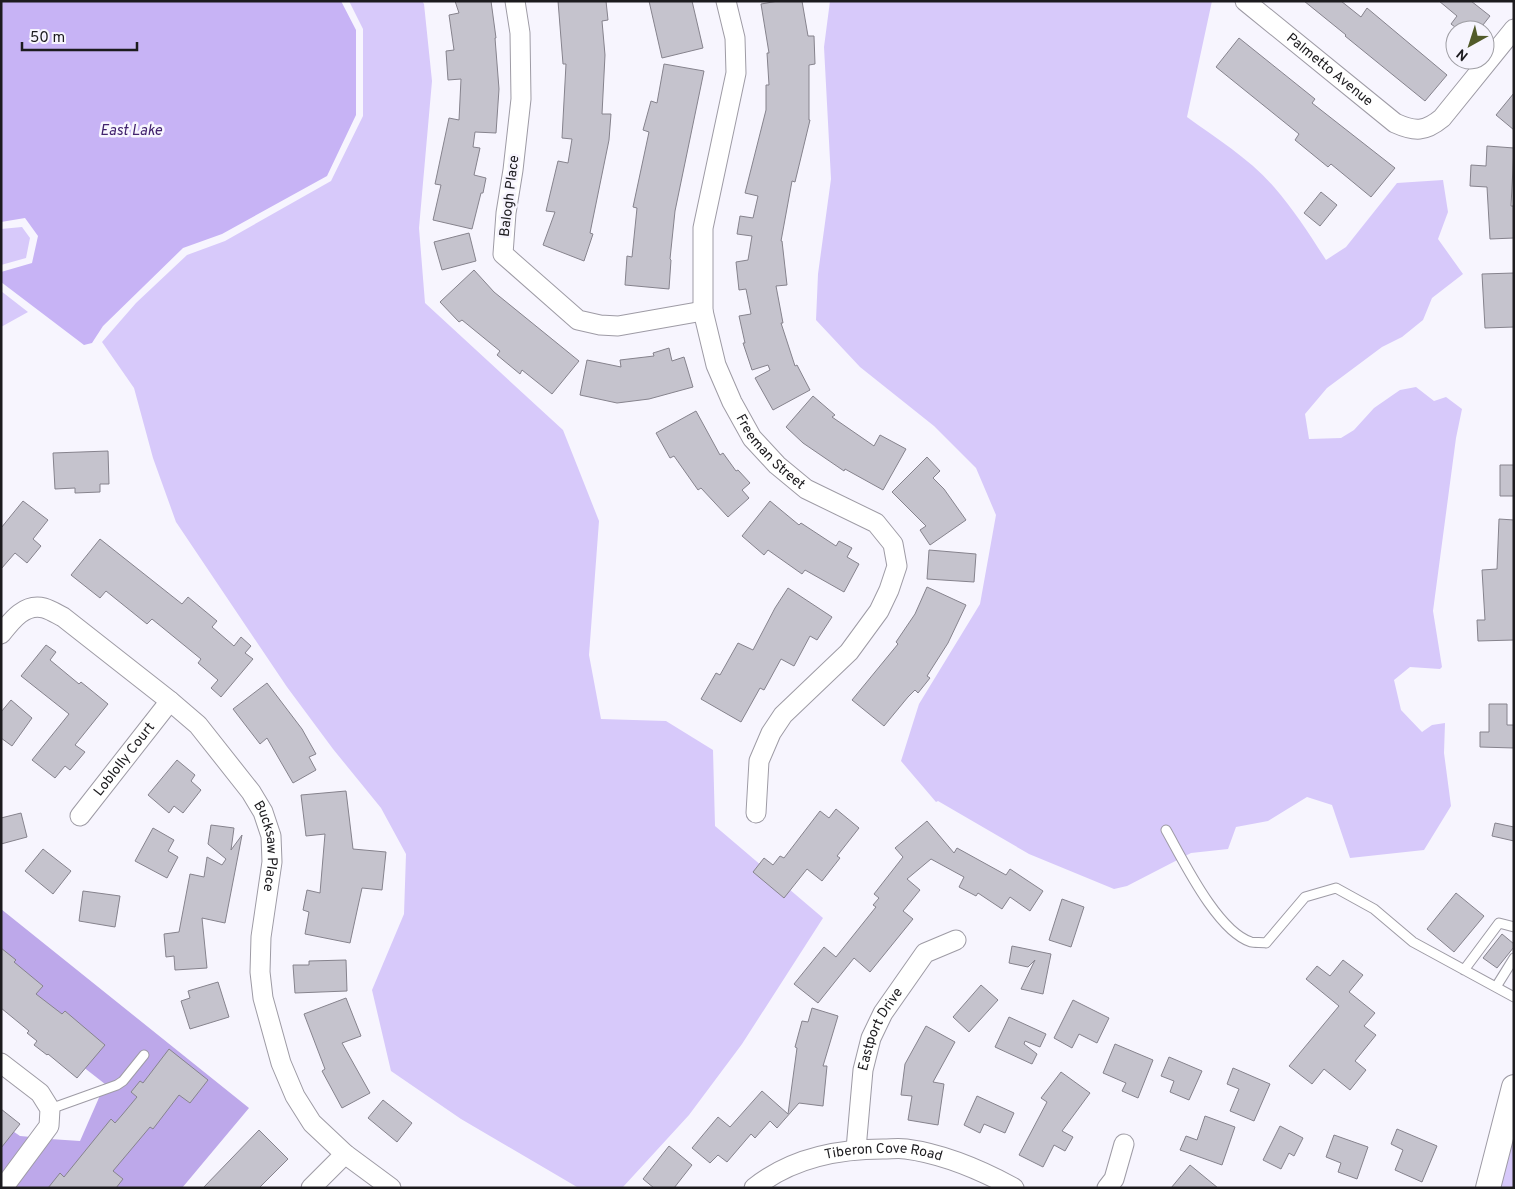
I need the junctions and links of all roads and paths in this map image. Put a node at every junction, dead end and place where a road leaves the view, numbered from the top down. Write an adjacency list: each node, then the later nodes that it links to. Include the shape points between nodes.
1 (515, 1): 5 (street, Balogh Place, via 520,33 521,99 503,254 578,320 618,326)
2 (726, 1): 5 (street, Freeman Street, via 734,38 736,72 703,228)
3 (1245, 1): 4 (street, Palmetto Avenue, via 1395,123 1418,130 1431,127 1442,118)
4 (1514, 29)
5 (703, 311): 8 (street, Freeman Street, via 716,365 752,438 806,489 876,523 893,544 897,566 879,612 848,652 783,715 771,733 759,760)
6 (1, 634): 7 (street, Bucksaw Place, via 14,616 28,609 43,608 63,617)
7 (170, 701): 9 (street, Loblolly Court); 23 (street, Bucksaw Place, via 198,726 263,812 271,836 272,862 261,937 263,998 281,1063 295,1096 312,1123)
8 (756, 813)
9 (80, 816)
10 (1166, 830): 14 (lane, via 1204,897 1235,932 1251,942 1266,943 1305,897 1336,888 1374,909 1413,942)
11 (1514, 927): 14 (lane, via 1499,923)
12 (956, 940): 22 (street, Eastport Drive, via 924,953 883,1013 871,1038 863,1070)
13 (1514, 958): 15 (lane)
14 (1464, 970): 15 (lane)
15 (1496, 987): 16 (lane)
16 (1514, 997)
17 (144, 1055): 20 (lane, via 117,1085)
18 (1, 1063): 20 (street, via 40,1093)
19 (1514, 1088): 30 (street)
20 (50, 1109): 24 (street, via 49,1126)
21 (1124, 1144): 29 (street, via 1114,1179)
22 (856, 1149): 27 (street, Tiberon Cove Road, via 808,1159 768,1176); 28 (street, Tiberon Cove Road, via 906,1149 956,1161)
23 (345, 1154): 25 (street); 26 (street, Bucksaw Place)
24 (2, 1188)
25 (311, 1188)
26 (391, 1188)
27 (754, 1188)
28 (1014, 1188)
29 (1107, 1188)
30 (1488, 1188)

